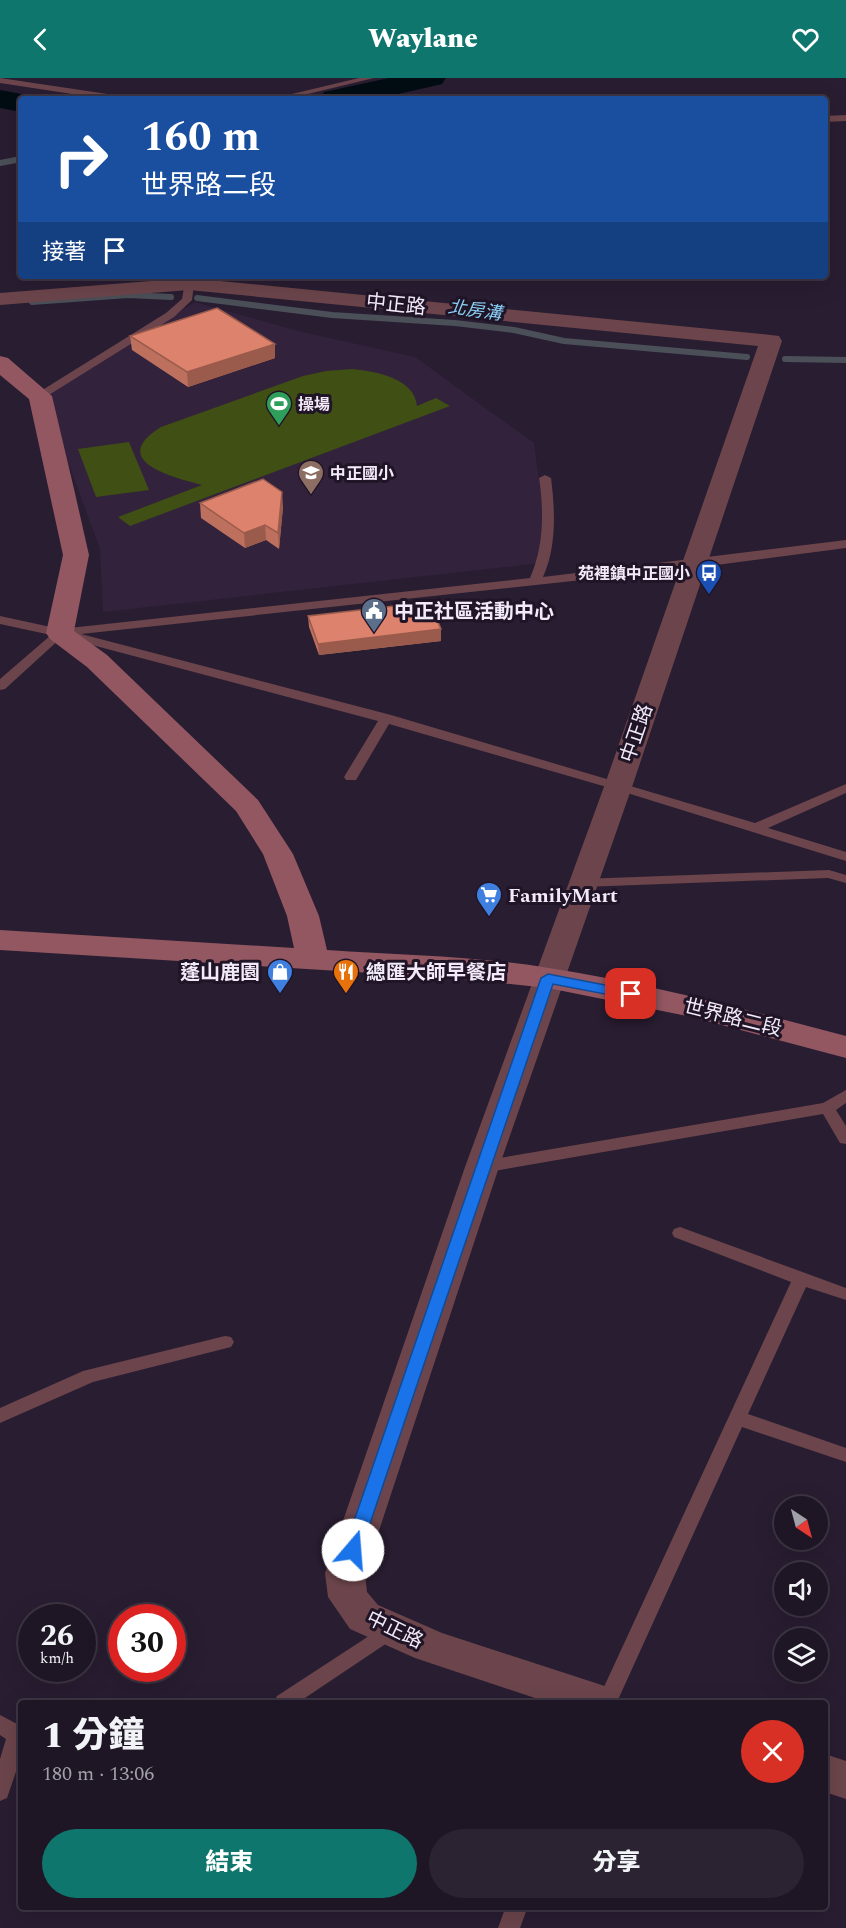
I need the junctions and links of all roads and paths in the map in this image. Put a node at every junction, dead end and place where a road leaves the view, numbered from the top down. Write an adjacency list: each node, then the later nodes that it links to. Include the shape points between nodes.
1 (370, 78): 4 (lane)
2 (0, 80): 3 (lane)
3 (102, 96)
4 (289, 96)
5 (846, 118): 6 (lane)
6 (828, 119)
7 (189, 284): 8 (street, 中正路); 10 (lane, via 187,300 170,315); 13 (street, 中正路, via 771,341)
8 (0, 299)
9 (0, 363): 10 (street)
10 (40, 396): 16 (street, via 76,555)
11 (545, 478): 14 (lane, via 549,502 542,568)
12 (846, 544): 13 (lane)
13 (693, 564): 14 (lane); 20 (street, 中正路)
14 (535, 581): 16 (lane)
15 (0, 620): 16 (lane)
16 (60, 633): 17 (lane); 18 (lane); 27 (street, via 97,661 247,806 278,854 303,916)
17 (0, 686)
18 (386, 718): 19 (lane); 20 (lane)
19 (351, 777)
20 (619, 784): 22 (lane); 25 (street, 中正路)
21 (846, 788): 22 (lane)
22 (756, 828): 23 (lane)
23 (846, 857)
24 (846, 879): 25 (lane, via 829,874)
25 (582, 884): 28 (street, 中正路)
26 (0, 940): 27 (street, 世界路二段)
27 (313, 959): 28 (street, 世界路二段)
28 (548, 978): 29 (street, 世界路二段, via 693,1006); 33 (street, 中正路)
29 (846, 1047)
30 (846, 1095): 31 (lane)
31 (827, 1108): 32 (lane); 33 (lane)
32 (846, 1139)
33 (482, 1167): 41 (street, 中正路, via 345,1573 348,1597 364,1617)
34 (680, 1233): 35 (lane)
35 (801, 1279): 36 (lane); 39 (lane)
36 (846, 1294)
37 (225, 1342): 38 (lane, via 89,1376)
38 (0, 1416)
39 (738, 1418): 40 (lane); 44 (lane)
40 (846, 1455)
41 (392, 1629): 42 (lane); 43 (street, 中正路, via 430,1646)
42 (287, 1700)
43 (593, 1700)
44 (608, 1700)
45 (0, 1724): 46 (lane)
46 (18, 1736)
47 (18, 1740): 52 (lane)
48 (846, 1764): 49 (lane)
49 (828, 1766)
50 (828, 1774): 51 (street)
51 (846, 1780)
52 (0, 1792)
53 (516, 1910): 54 (lane)
54 (509, 1928)

